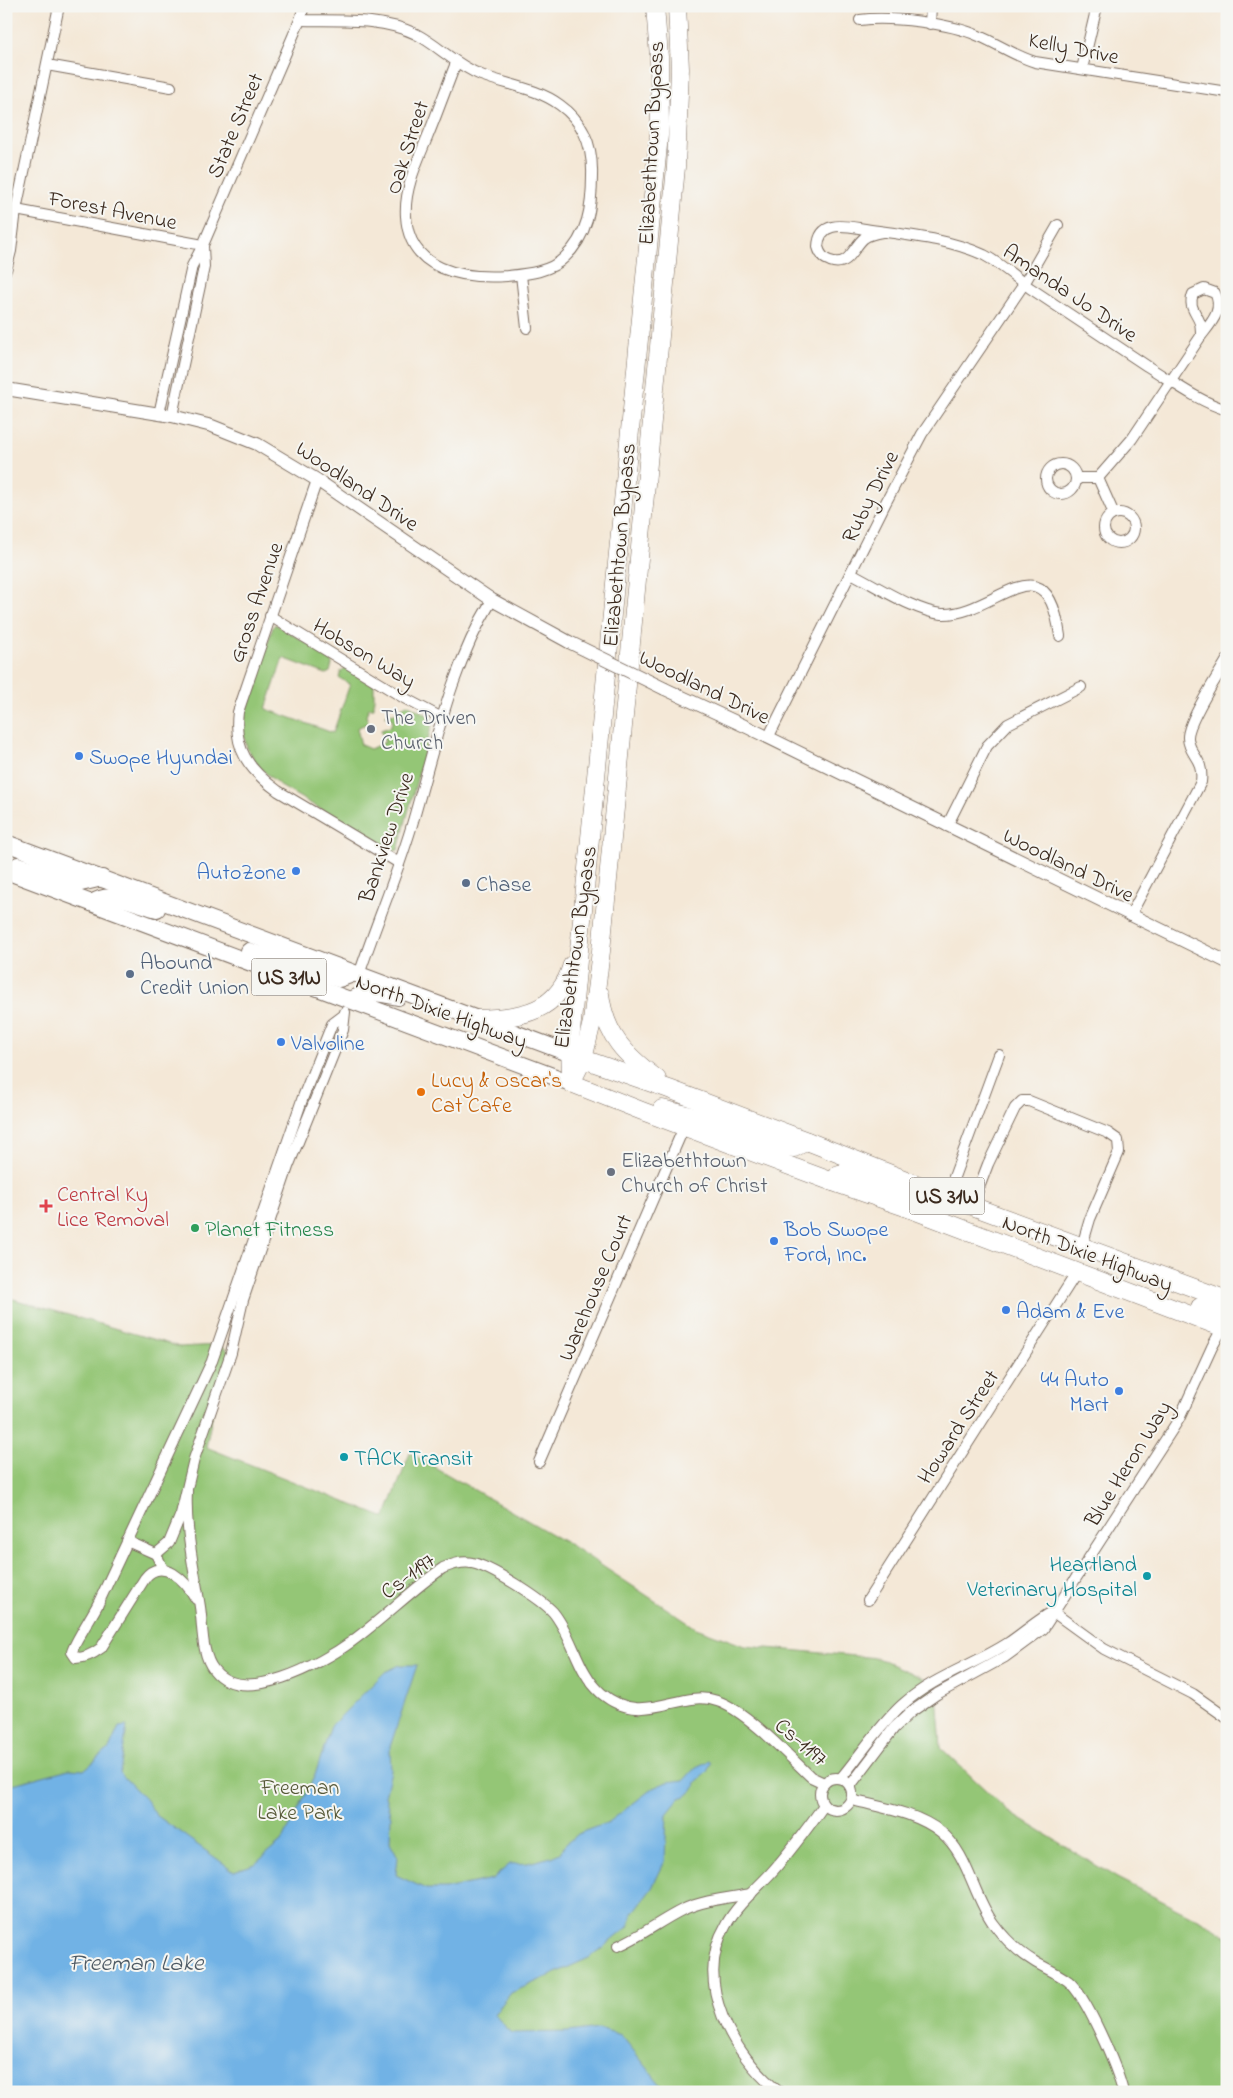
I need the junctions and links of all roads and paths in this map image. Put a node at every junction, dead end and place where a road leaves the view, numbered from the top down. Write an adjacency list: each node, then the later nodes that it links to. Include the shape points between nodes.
1 (59, 6): 11 (street)
2 (304, 6): 7 (street)
3 (655, 6): 51 (highway, Elizabethtown Bypass, via 660,125)
4 (677, 6): 53 (highway, Elizabethtown Bypass, via 680,69 676,166)
5 (931, 6): 9 (street)
6 (1097, 6): 12 (street)
7 (300, 20): 10 (street, Oak Street, via 377,22 398,27 418,35); 19 (street, State Street)
8 (860, 20): 9 (street, Kelly Drive, via 877,18)
9 (930, 24): 12 (street, Kelly Drive, via 969,32 1029,60)
10 (456, 62): 21 (street, Oak Street, via 411,184 406,206 407,227 421,254 445,270 474,276); 21 (street, Oak Street, via 479,74 553,100 576,120 587,139 592,191 590,209 580,238 556,264)
11 (47, 65): 13 (street); 15 (street)
12 (1082, 69): 14 (street, Kelly Drive)
13 (171, 87)
14 (1227, 92)
15 (16, 210): 18 (street); 19 (street, Forest Avenue); 20 (street, via 12,250)
16 (1058, 224): 22 (street, Ruby Drive)
17 (883, 232): 17 (street, Amanda Jo Drive, via 835,226 821,233 818,247 824,258 840,262 851,256 869,235); 22 (street, Amanda Jo Drive, via 972,250 994,261)
18 (6, 233)
19 (203, 245): 28 (street, State Street, via 192,266)
20 (6, 270)
21 (521, 275): 23 (street)
22 (1024, 284): 25 (street, Amanda Jo Drive); 33 (street, Ruby Drive, via 922,434)
23 (527, 328)
24 (1202, 336): 25 (street)
25 (1172, 382): 27 (street, Amanda Jo Drive); 30 (street, via 1132,439)
26 (6, 389): 28 (street, Woodland Drive)
27 (1227, 410)
28 (166, 415): 31 (street, Woodland Drive, via 228,432 279,456)
29 (1076, 478): 30 (street)
30 (1098, 478): 32 (street)
31 (317, 480): 34 (street, Woodland Drive); 35 (street, Gross Avenue)
32 (1114, 514)
33 (851, 573): 36 (street, via 914,606 942,614 963,611 1016,587 1035,586 1053,603); 40 (street, Ruby Drive)
34 (492, 600): 39 (street, Bankview Drive, via 456,673); 40 (street, Woodland Drive, bridge, via 569,642)
35 (270, 616): 39 (street, Hobson Way); 46 (street, Gross Avenue, via 238,712 239,738 244,756 250,767 278,791)
36 (1060, 636)
37 (1227, 660): 50 (street, via 1189,730 1189,744 1201,763 1201,782)
38 (1081, 687): 41 (street, via 1008,724 999,733 987,746)
39 (442, 718): 46 (street, Bankview Drive)
40 (768, 738): 41 (street, Woodland Drive)
41 (947, 826): 50 (street, Woodland Drive)
42 (6, 843): 44 (main road, North Dixie Highway / US 31W)
43 (6, 851): 44 (main road, via 24,856)
44 (32, 852): 48 (main road, North Dixie Highway / US 31W)
45 (6, 862): 48 (main road, via 81,883)
46 (399, 863): 56 (street, Bankview Drive)
47 (6, 871): 49 (main road, North Dixie Highway / US 31W)
48 (102, 878): 52 (main road, North Dixie Highway / US 31W)
49 (92, 903): 52 (main road, via 98,898 112,897 183,917 251,942); 54 (main road, North Dixie Highway / US 31W)
50 (1130, 916): 55 (street, Woodland Drive)
51 (581, 936): 58 (highway, via 568,978 552,1000 526,1014 509,1018); 59 (highway, Elizabethtown Bypass, via 570,1042)
52 (262, 939): 56 (main road, North Dixie Highway / US 31W)
53 (601, 951): 59 (highway, Elizabethtown Bypass, via 592,1022); 62 (highway, via 602,1006 613,1037 634,1062)
54 (223, 952): 56 (main road, via 239,947 339,978); 57 (main road, North Dixie Highway / US 31W)
55 (1227, 962)
56 (359, 975): 58 (main road, North Dixie Highway / US 31W)
57 (347, 1007): 58 (main road, via 363,993 382,994 403,998 459,1020); 61 (main road, North Dixie Highway / US 31W); 76 (street, via 343,1030 288,1167 243,1300 231,1353 196,1451); 77 (street, via 332,1024 302,1097 212,1361)
58 (476, 1018): 59 (main road, North Dixie Highway / US 31W)
59 (577, 1056): 61 (highway, Elizabethtown Bypass); 62 (highway, US 31W)
60 (1000, 1056): 67 (street)
61 (571, 1083): 63 (highway, North Dixie Highway / US 31W)
62 (669, 1089): 65 (highway, North Dixie Highway / US 31W)
63 (642, 1111): 64 (highway, North Dixie Highway / US 31W); 65 (highway, via 658,1108 674,1111 742,1131 784,1148 794,1148)
64 (684, 1127): 66 (highway, North Dixie Highway / US 31W); 75 (street, Warehouse Court)
65 (807, 1141): 67 (highway, North Dixie Highway / US 31W)
66 (833, 1182): 69 (highway, North Dixie Highway / US 31W); 70 (highway, via 839,1174 848,1173 978,1222)
67 (947, 1196): 68 (highway, North Dixie Highway / US 31W)
68 (972, 1206): 70 (highway, North Dixie Highway / US 31W); 71 (street, via 1014,1108 1022,1101 1028,1101 1118,1140 1119,1152)
69 (944, 1221): 72 (highway, North Dixie Highway / US 31W); 74 (highway, via 1017,1240 1221,1314)
70 (1012, 1221): 71 (highway, North Dixie Highway / US 31W)
71 (1082, 1246): 73 (highway, North Dixie Highway / US 31W)
72 (1077, 1272): 74 (highway, North Dixie Highway / US 31W); 80 (street, Howard Street)
73 (1227, 1300)
74 (1226, 1324): 82 (street, Blue Heron Way, via 1179,1419)
75 (539, 1462)
76 (187, 1491): 78 (street, via 169,1543); 81 (street, Cs-1197, via 188,1538)
77 (127, 1541): 78 (street); 79 (street, via 89,1623 73,1647 76,1658 86,1657 100,1648 149,1572)
78 (156, 1554): 79 (street)
79 (163, 1569): 81 (street, via 174,1574 191,1590)
80 (868, 1600)
81 (200, 1606): 85 (street, Cs-1197, via 212,1668 236,1684 257,1684 278,1679 326,1658 372,1626 443,1568 472,1562 516,1585 552,1612 589,1679 611,1700 646,1709 694,1699 716,1700 737,1712 811,1777)
82 (1053, 1612): 83 (street, via 1104,1649 1193,1694); 84 (street, Blue Heron Way, via 1008,1643 934,1683 903,1704); 86 (street, Blue Heron Way, via 1043,1629 1005,1657 911,1712 894,1728)
83 (1227, 1718)
84 (841, 1778): 85 (street); 86 (street)
85 (824, 1783): 88 (street, via 820,1794)
86 (850, 1786): 87 (street)
87 (852, 1797): 88 (street, via 842,1809 830,1809); 92 (street, via 922,1820 951,1842 986,1912 1000,1932 1026,1956 1069,1982 1082,1997)
88 (824, 1805): 89 (street)
89 (751, 1894): 90 (street, via 684,1909); 91 (street, via 730,1918 720,1938 715,1960 716,1992 724,2022 739,2048 756,2071)
90 (618, 1946)
91 (779, 2092)
92 (1123, 2092)

